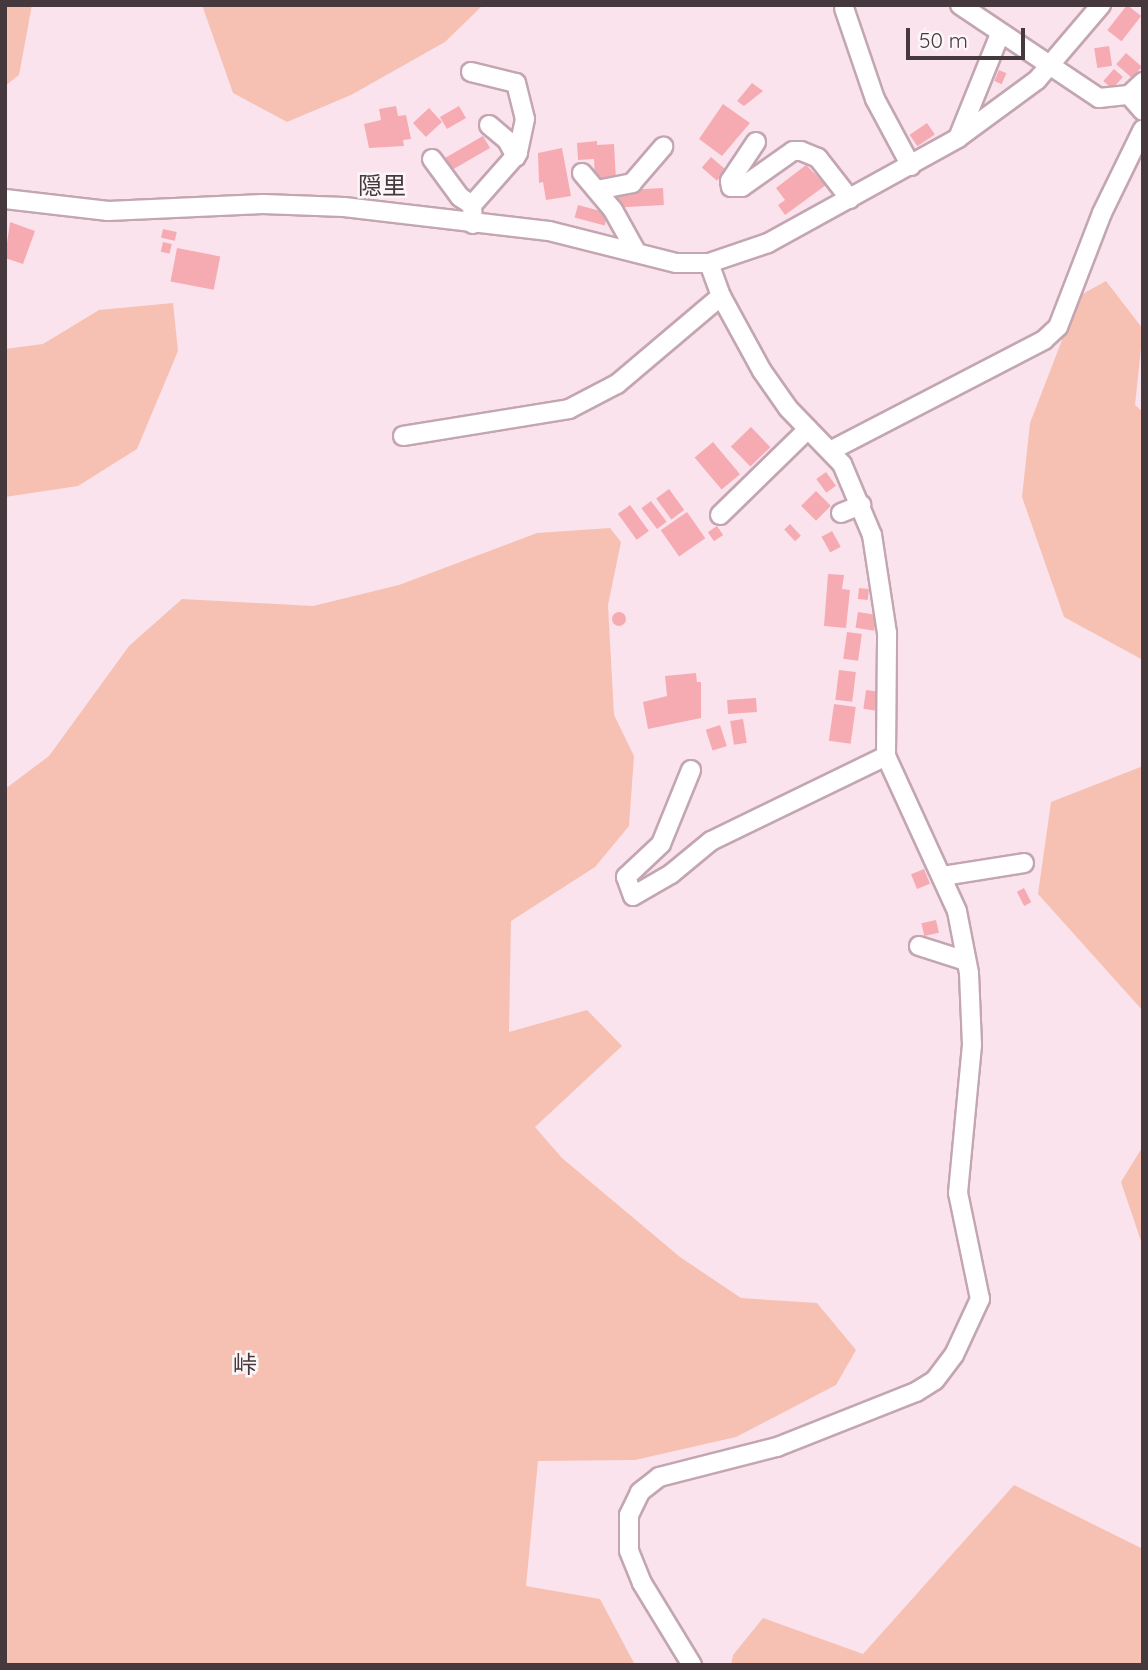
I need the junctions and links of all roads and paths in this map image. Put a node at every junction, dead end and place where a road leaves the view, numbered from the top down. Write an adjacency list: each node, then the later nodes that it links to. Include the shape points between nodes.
1 (960, 5): 4 (street)
2 (1101, 5): 5 (street)
3 (844, 8): 17 (street, via 875,99)
4 (1000, 34): 5 (street); 12 (street)
5 (1050, 65): 8 (street, via 1099,98); 12 (street, via 1005,107)
6 (471, 72): 15 (street, via 516,83 525,119)
7 (1143, 82): 8 (street)
8 (1129, 95): 9 (street)
9 (1143, 111)
10 (489, 125): 15 (street, via 507,140)
11 (1143, 129): 29 (street, via 1102,213 1058,327 1044,340)
12 (958, 138): 17 (street)
13 (756, 142): 21 (street, via 730,181 731,187 742,187 793,151 801,151 818,158)
14 (663, 147): 19 (street, via 632,183)
15 (516, 157): 22 (street)
16 (432, 159): 22 (street, via 460,197)
17 (911, 166): 21 (street)
18 (582, 173): 19 (street)
19 (597, 190): 24 (street)
20 (5, 198): 23 (street, via 108,211 262,204 344,207)
21 (850, 199): 25 (street, via 768,243)
22 (472, 205): 23 (street)
23 (473, 224): 24 (street, via 549,231)
24 (637, 253): 25 (street, via 676,263)
25 (709, 263): 26 (street)
26 (721, 296): 27 (street, via 762,371); 28 (street, via 617,384 569,409 494,425)
27 (808, 429): 29 (street); 32 (street)
28 (403, 436)
29 (832, 450): 30 (street)
30 (861, 505): 31 (street); 33 (street, via 872,535)
31 (841, 513)
32 (720, 515)
33 (888, 660): 34 (street); 35 (street)
34 (872, 673)
35 (886, 756): 36 (street, via 711,841 671,874 633,896 626,877 661,844); 38 (street)
36 (691, 770)
37 (1024, 863): 38 (street)
38 (943, 876): 40 (street, via 957,911)
39 (919, 946): 40 (street)
40 (966, 961): 41 (street, via 972,1045 958,1193 980,1299 974,1317 935,1380 916,1392 777,1447 659,1477 640,1492 629,1515 629,1550 642,1583)
41 (692, 1665)

